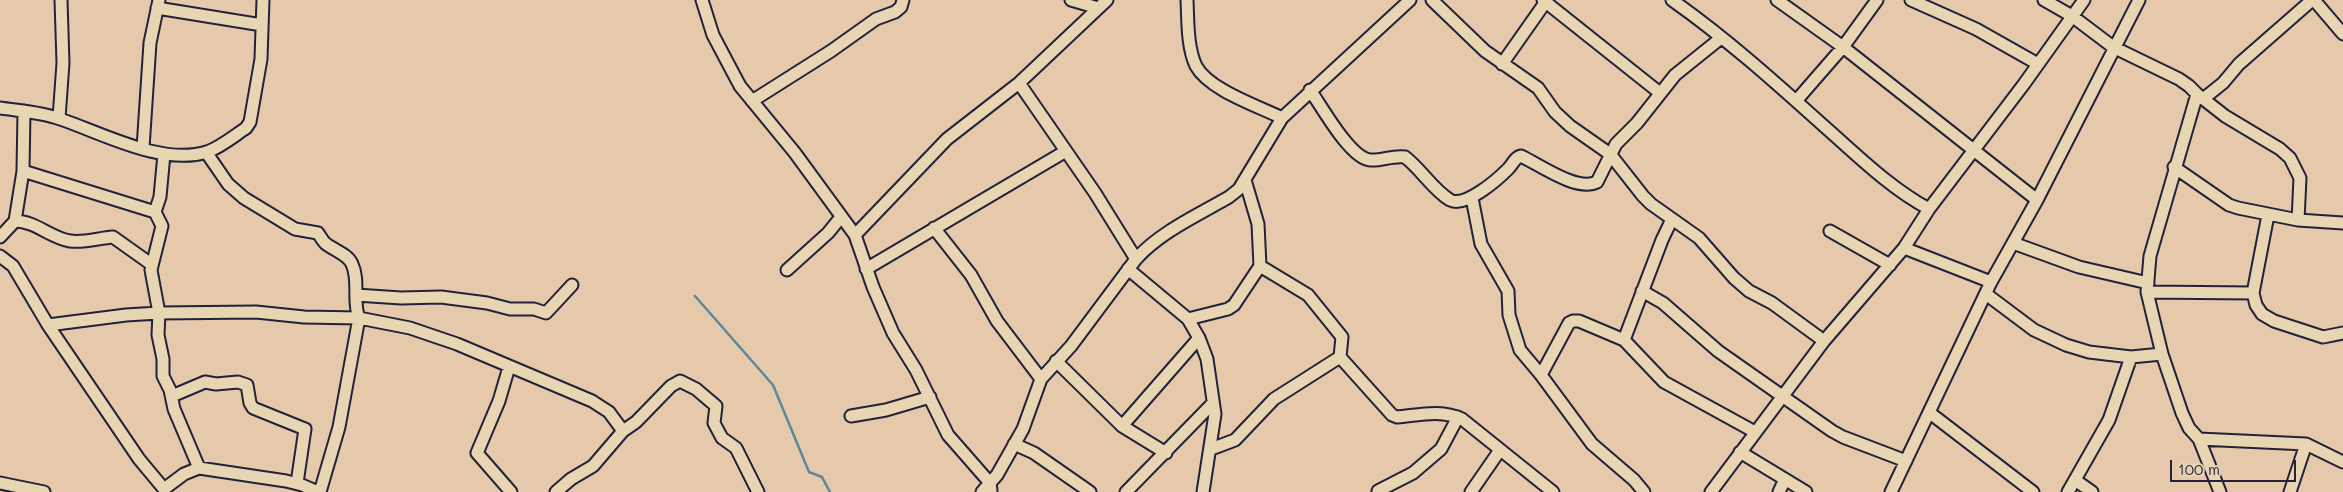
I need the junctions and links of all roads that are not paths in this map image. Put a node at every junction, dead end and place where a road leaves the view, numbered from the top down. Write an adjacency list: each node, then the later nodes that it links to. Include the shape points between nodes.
1 (61, 0): 37 (street, via 63,72)
2 (263, 0): 22 (street)
3 (702, 0): 33 (street, via 713,35 736,79)
4 (902, 0): 33 (street, via 901,7 895,12 876,19)
5 (1071, 0): 20 (street)
6 (1107, 0): 20 (street)
7 (1187, 0): 38 (street, via 1193,55 1204,75 1228,92)
8 (1410, 0): 30 (street)
9 (1432, 0): 27 (street)
10 (1672, 0): 24 (street)
11 (1777, 0): 25 (street)
12 (1877, 0): 25 (street)
13 (1911, 0): 28 (street, via 1976,29)
14 (2044, 0): 21 (street)
15 (2084, 0): 21 (street)
16 (2139, 0): 26 (street)
17 (2313, 0): 23 (street); 32 (street, via 2244,59 2223,83)
18 (1545, 1): 27 (street); 31 (street)
19 (158, 4): 22 (street); 39 (street, via 150,43)
20 (1098, 8): 29 (street)
21 (2072, 16): 26 (street); 28 (street)
22 (262, 26): 42 (street, via 262,60 250,122 231,138)
23 (2343, 34)
24 (1720, 38): 31 (street, via 1675,75); 34 (street)
25 (1842, 47): 34 (street); 41 (street)
26 (2113, 47): 32 (street, via 2179,79); 49 (street)
27 (1502, 64): 44 (street, via 1538,88 1570,126)
28 (2038, 64): 41 (street)
29 (1020, 83): 40 (street); 60 (street, via 947,139)
30 (1310, 90): 38 (street); 48 (street, via 1359,156 1372,160 1405,158 1448,198 1458,202)
31 (1660, 93): 44 (street)
32 (2200, 96): 45 (street); 55 (street, via 2290,158 2300,178)
33 (752, 101): 53 (street, via 795,153)
34 (1796, 101): 50 (street, via 1903,195)
35 (0, 108): 36 (street)
36 (24, 111): 37 (street); 46 (street)
37 (59, 118): 39 (street)
38 (1282, 118): 47 (street)
39 (143, 148): 43 (street)
40 (1066, 151): 58 (street); 65 (street)
41 (1974, 151): 49 (street); 50 (street)
42 (206, 152): 43 (street); 78 (street, via 228,184 244,198 295,229 318,233 324,242 350,259 355,273)
43 (164, 154): 51 (street)
44 (1610, 154): 48 (street, via 1598,182 1594,183 1565,178 1522,156 1518,157); 54 (street, via 1642,196)
45 (2174, 167): 52 (street, via 2230,205); 74 (street, via 2150,256)
46 (23, 172): 51 (street); 56 (street)
47 (1245, 180): 65 (street, via 1229,197 1160,238); 68 (street, via 1258,224)
48 (1472, 198): 92 (street, via 1480,244 1508,292 1510,315 1520,350)
49 (2037, 200): 62 (street)
50 (1929, 209): 63 (street)
51 (156, 212): 66 (street, via 162,226)
52 (2268, 216): 55 (street); 76 (street)
53 (840, 217): 60 (street); 71 (street, via 828,233)
54 (1672, 218): 75 (street); 86 (street, via 1699,238 1749,291)
55 (2298, 220): 57 (street)
56 (15, 221): 61 (street); 66 (street, via 26,222 70,241 114,237)
57 (2343, 223)
58 (934, 228): 69 (street); 93 (street, via 971,275 997,321)
59 (1830, 231): 67 (street)
60 (855, 235): 69 (street)
61 (0, 237)
62 (2012, 243): 72 (street); 74 (street)
63 (1904, 248): 67 (street); 72 (street)
64 (0, 258): 82 (street, via 13,266)
65 (1136, 259): 70 (street)
66 (151, 264): 79 (street)
67 (1890, 265): 86 (street)
68 (1260, 266): 81 (street, via 1234,305); 88 (street, via 1308,295 1342,337)
69 (866, 269): 96 (street, via 887,322)
70 (1128, 269): 81 (street); 90 (street, via 1071,346)
71 (787, 270)
72 (1991, 282): 77 (street)
73 (572, 285): 78 (street, via 546,313 441,297)
74 (2147, 287): 76 (street); 87 (street)
75 (1642, 291): 85 (street); 95 (street, via 1663,303 1718,351)
76 (2253, 293): 83 (street, via 2262,314 2274,321 2323,336)
77 (1986, 294): 89 (street, via 2046,338 2089,352); 98 (street)
78 (356, 295): 80 (street)
79 (159, 313): 80 (street, via 256,312); 82 (street); 94 (street, via 163,376)
80 (359, 318): 91 (street, via 385,322 457,344); 122 (street, via 339,427)
81 (1188, 319): 84 (street)
82 (48, 325): 119 (street)
83 (2343, 334)
84 (1199, 338): 97 (street, via 1210,370); 101 (street)
85 (1624, 340): 92 (street, via 1573,321); 103 (street, via 1664,382)
86 (1824, 341): 95 (street)
87 (2162, 354): 89 (street); 104 (street, via 2185,422)
88 (1340, 357): 100 (street, via 1392,415 1444,412); 107 (street, via 1274,399 1235,440)
89 (2131, 357): 115 (street, via 2110,420)
90 (1056, 361): 93 (street); 101 (street)
91 (508, 367): 102 (street, via 592,401 609,412); 123 (street, via 499,401 477,453)
92 (1541, 374): 131 (street, via 1592,444)
93 (1041, 379): 105 (street, via 1028,417)
94 (172, 396): 113 (street, via 174,409); 117 (street, via 205,382 247,385 253,408 305,429)
95 (1782, 396): 103 (street); 111 (street, via 1843,437)
96 (930, 397): 99 (street); 118 (street, via 952,440)
97 (1213, 403): 107 (street); 110 (street)
98 (1930, 413): 111 (street); 136 (street)
99 (851, 416)
100 (1458, 417): 108 (street); 120 (street, via 1440,449 1413,473)
101 (1122, 426): 110 (street)
102 (623, 431): 124 (street, via 598,462); 125 (street, via 671,386 685,383 716,406 714,423 722,438 736,448)
103 (1755, 432): 109 (street)
104 (2199, 439): 106 (street); 139 (street)
105 (1014, 444): 118 (street); 126 (street, via 1034,452)
106 (2306, 444): 112 (street); 140 (street)
107 (1211, 448): 128 (street)
108 (1500, 450): 129 (street); 130 (street)
109 (1740, 452): 114 (street); 132 (street)
110 (1166, 453): 127 (street)
111 (1906, 461): 135 (street)
112 (2343, 462)
113 (199, 468): 117 (street); 119 (street, via 184,474)
114 (1785, 479): 133 (street); 134 (street)
115 (2075, 480): 137 (street); 138 (street)
116 (0, 483): 121 (street)
117 (296, 483): 122 (street)
118 (987, 489)
119 (163, 490)
120 (1378, 491)
121 (44, 492)
122 (319, 492)
123 (511, 492)
124 (556, 492)
125 (758, 492)
126 (1090, 492)
127 (1126, 492)
128 (1203, 492)
129 (1471, 492)
130 (1553, 492)
131 (1644, 492)
132 (1711, 492)
133 (1779, 492)
134 (1806, 492)
135 (1891, 492)
136 (2033, 492)
137 (2068, 492)
138 (2092, 492)
139 (2220, 492)
140 (2290, 492)

